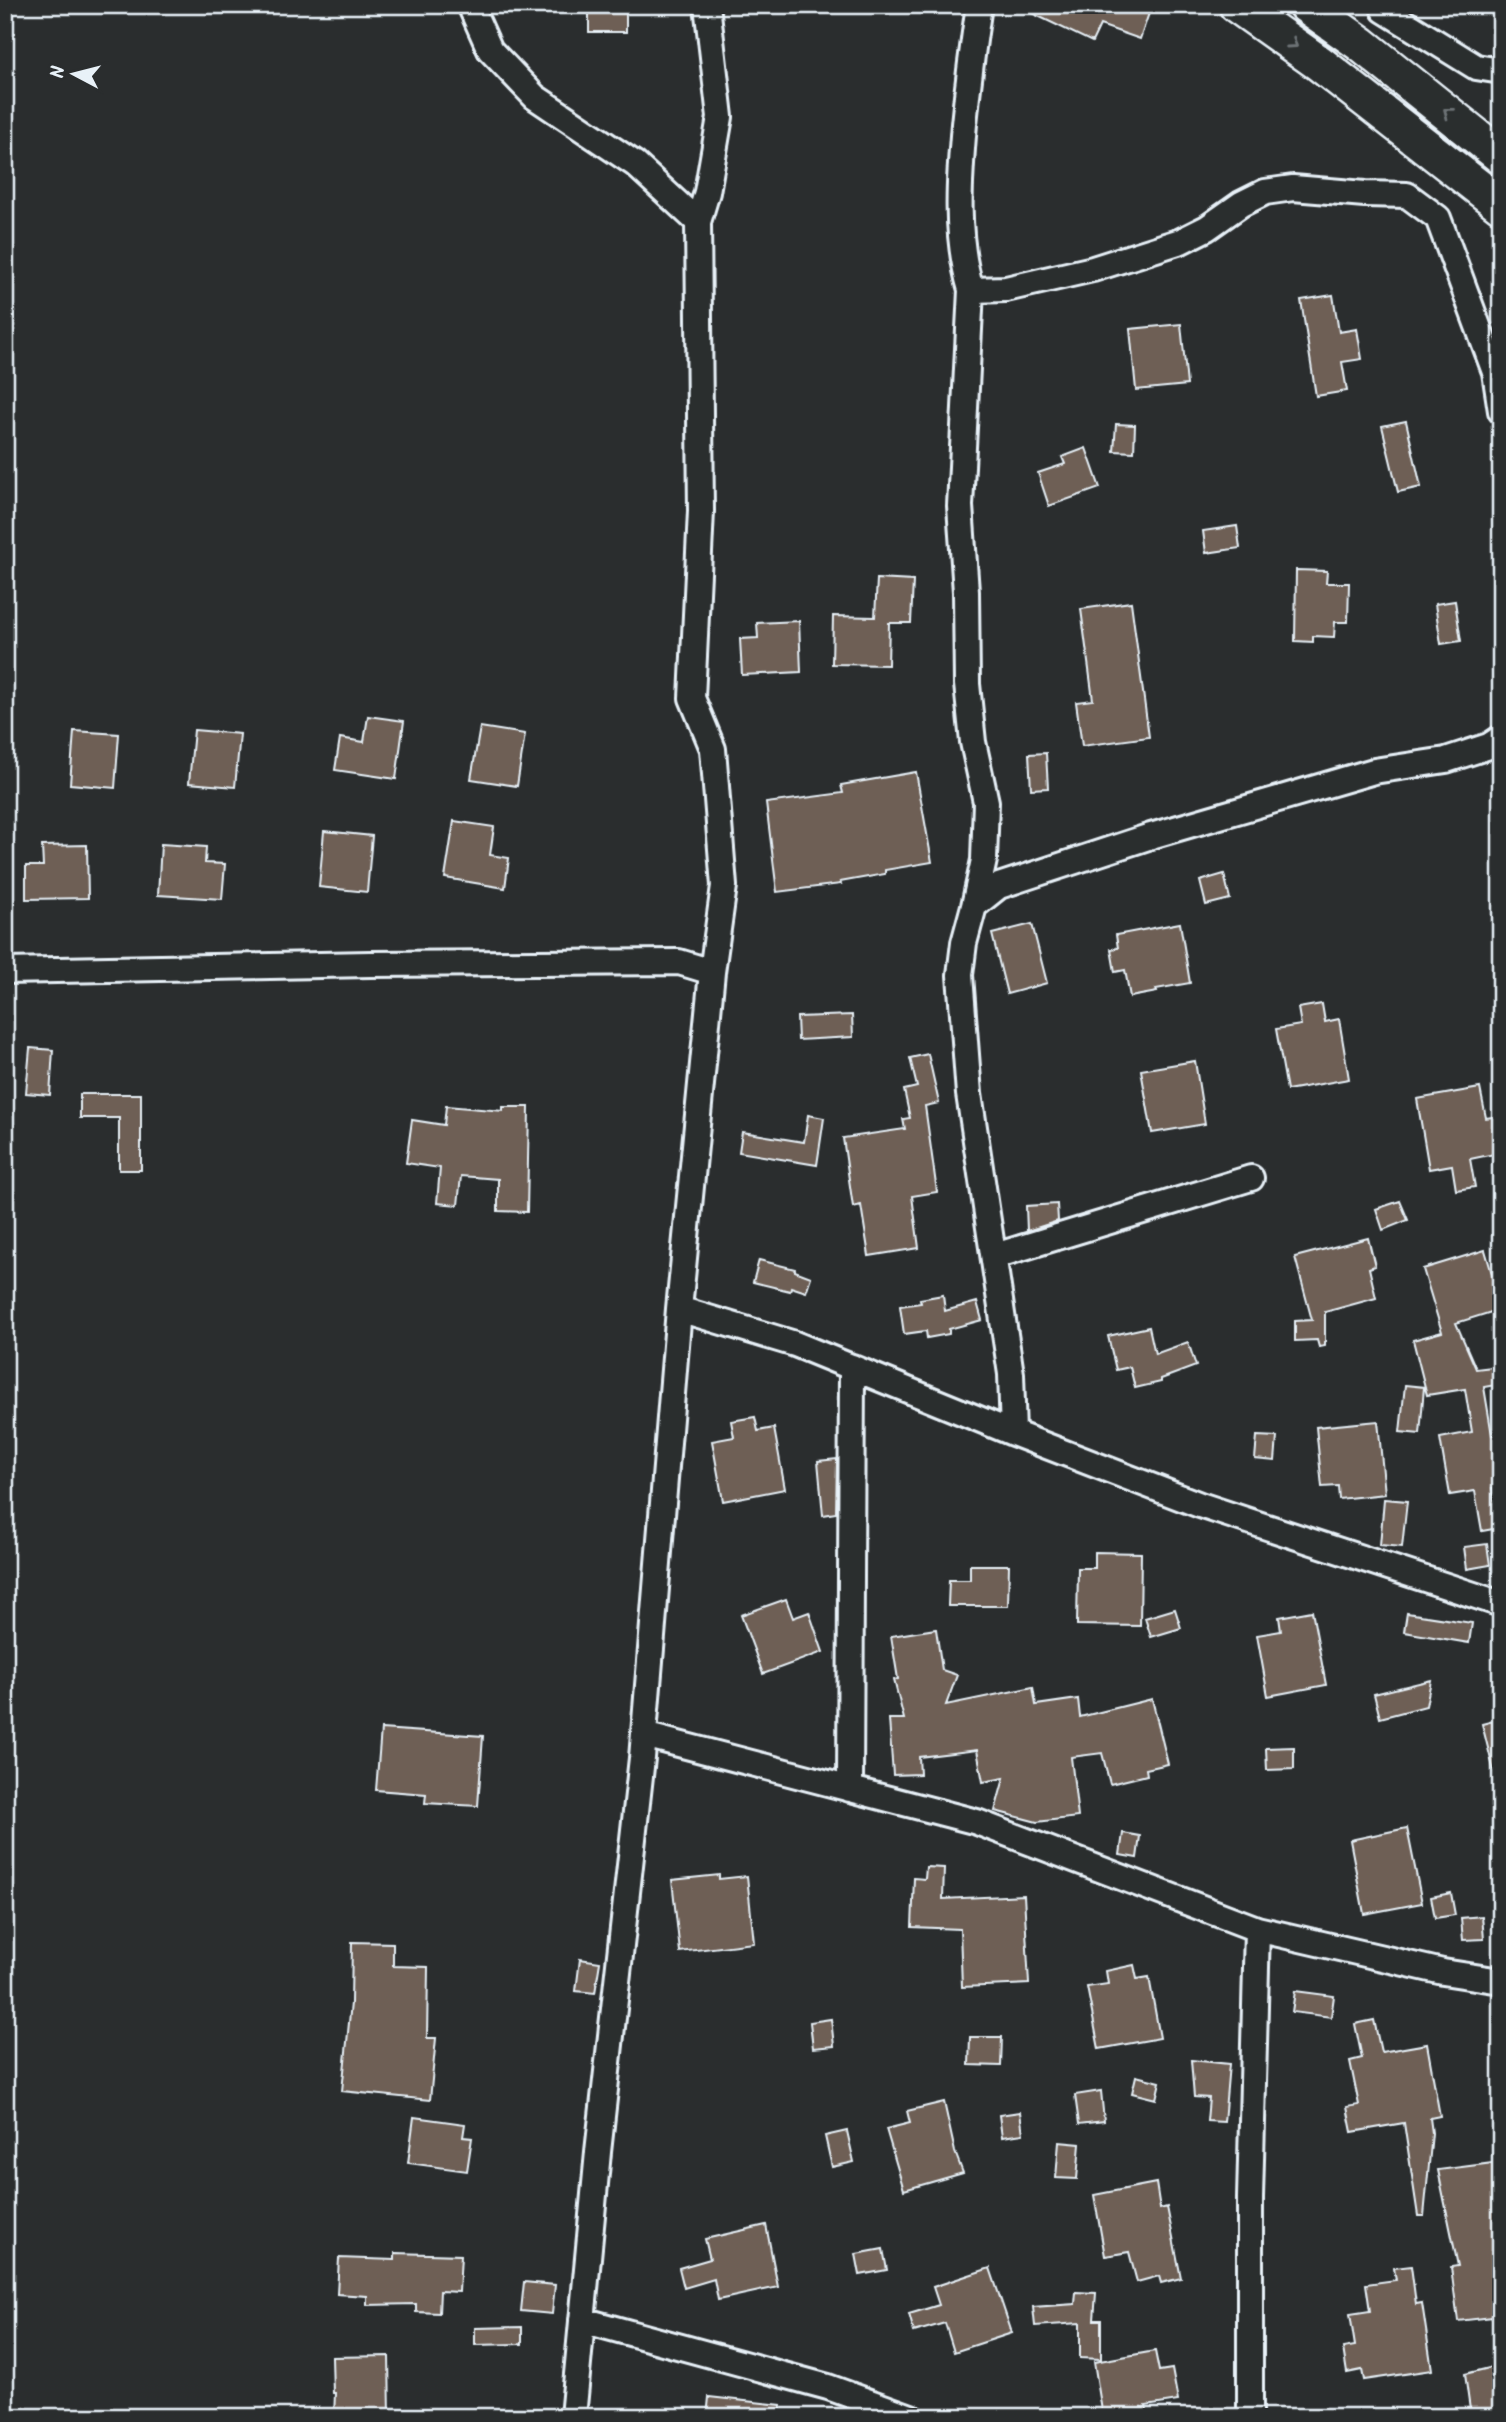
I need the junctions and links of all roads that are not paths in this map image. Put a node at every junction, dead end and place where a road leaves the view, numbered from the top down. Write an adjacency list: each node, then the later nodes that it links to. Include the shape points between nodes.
1 (470, 5): 11 (street, via 490,50 535,97 635,164)
2 (707, 5): 11 (street, via 720,117)
3 (979, 5): 12 (street, via 959,176 963,262)
4 (1237, 5): 10 (main road, one-way to 10)
5 (1306, 5): 7 (main road)
6 (1384, 7): 7 (street); 8 (street, via 1476,67)
7 (1361, 44): 9 (main road, one-way to 7)
8 (1501, 71)
9 (1501, 156)
10 (1501, 205)
11 (698, 222): 17 (street, via 701,510 692,698 713,749 724,886)
12 (971, 290): 13 (street, via 1006,289 1093,269 1181,241 1265,192 1293,188 1407,195 1438,218 1495,372); 15 (street, via 960,506 967,684 986,802 984,860)
13 (1501, 411)
14 (1501, 738): 15 (street, via 1446,761 1374,771 1151,836 999,886)
15 (974, 906): 19 (street, via 960,975 970,1094)
16 (5, 971): 17 (street, via 679,962)
17 (712, 972): 20 (street)
18 (1251, 1178): 19 (street)
19 (995, 1256): 22 (street, via 1011,1374)
20 (679, 1309): 21 (street, via 795,1344); 24 (street)
21 (852, 1367): 22 (street); 25 (street)
22 (1013, 1433): 23 (street, via 1200,1505)
23 (1501, 1604)
24 (644, 1735): 25 (street); 28 (street)
25 (850, 1789): 26 (street, via 977,1822)
26 (1257, 1929): 27 (street); 31 (street, via 1250,2198)
27 (1501, 1981)
28 (582, 2320): 29 (street); 30 (street, via 828,2387)
29 (573, 2417)
30 (911, 2417)
31 (1251, 2417)

